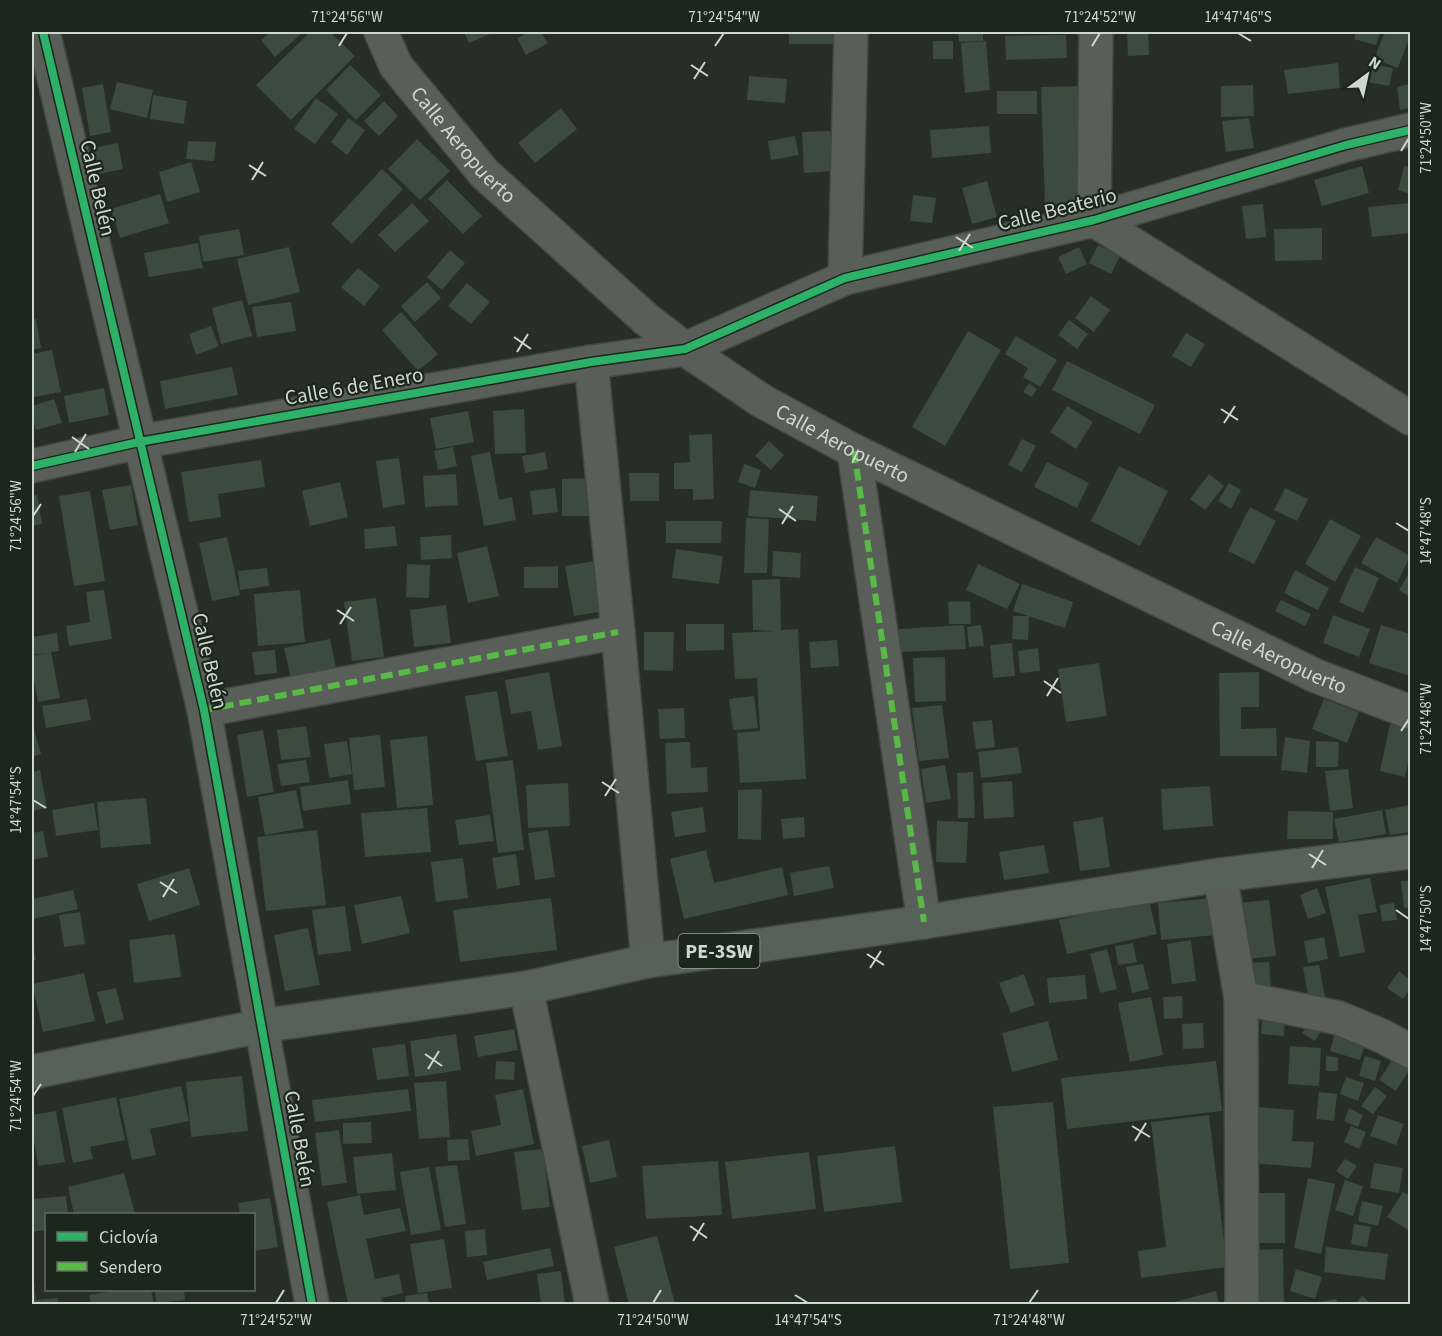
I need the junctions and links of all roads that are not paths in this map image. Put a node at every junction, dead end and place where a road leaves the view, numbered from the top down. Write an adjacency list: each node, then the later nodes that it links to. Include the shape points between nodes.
1 (43, 32): 11 (street, Calle Belén)
2 (381, 32): 8 (street, Calle Aeropuerto, via 396,66 484,174)
3 (851, 32): 7 (street)
4 (1095, 32): 6 (street)
5 (1410, 130): 6 (street, Calle Beaterio, via 1346,145)
6 (1094, 220): 7 (street, Calle Beaterio); 10 (street)
7 (845, 278): 8 (street, Calle Beaterio)
8 (685, 349): 9 (street, Calle 6 de Enero); 12 (street, Calle Aeropuerto, via 762,401)
9 (591, 362): 11 (street, Calle 6 de Enero); 14 (street)
10 (1410, 418)
11 (139, 442): 13 (street, Calle 6 de Enero); 15 (street, Calle Belén)
12 (854, 451): 16 (street, Calle Aeropuerto, via 1316,676); 19 (street)
13 (32, 466)
14 (618, 632): 15 (street); 20 (street)
15 (204, 710): 23 (street, Calle Belén)
16 (1410, 712)
17 (1410, 852): 18 (main road, PE-3SW)
18 (1220, 875): 19 (main road, PE-3SW); 22 (street)
19 (924, 922): 20 (main road, PE-3SW)
20 (648, 962): 21 (main road, PE-3SW)
21 (526, 988): 23 (main road, PE-3SW); 27 (street)
22 (1241, 998): 24 (street, via 1339,1018); 28 (street)
23 (261, 1026): 25 (main road, PE-3SW); 26 (street, Calle Belén)
24 (1410, 1051)
25 (32, 1072)
26 (312, 1305)
27 (591, 1305)
28 (1242, 1305)

